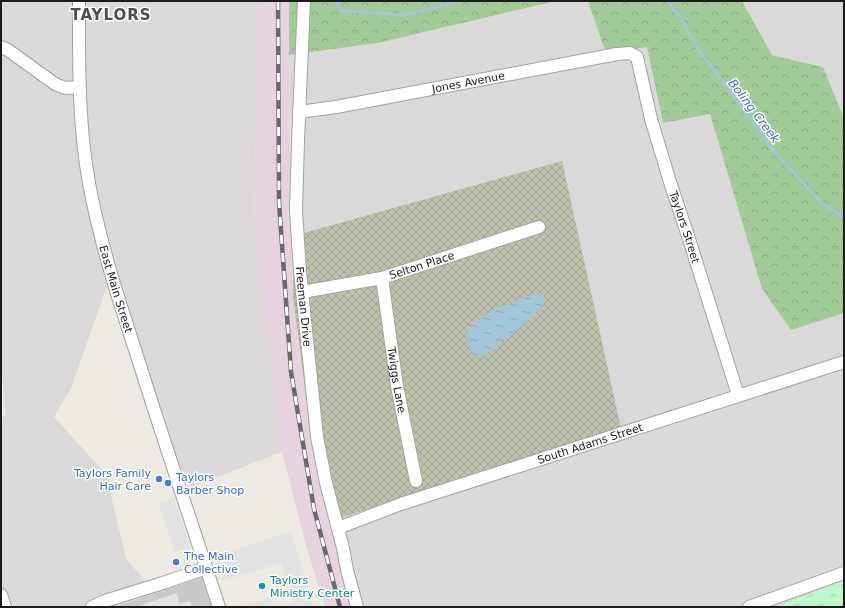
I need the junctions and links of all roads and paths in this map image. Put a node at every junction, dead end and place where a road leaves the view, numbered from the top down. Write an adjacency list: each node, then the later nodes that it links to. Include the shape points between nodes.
1 (79, 1): 5 (street, East Main Street)
2 (304, 1): 6 (street, Freeman Drive)
3 (1, 47): 5 (street, via 55,84 66,88)
4 (637, 57): 6 (street, Jones Avenue, via 630,53 617,54); 11 (street, Taylors Street, via 670,182)
5 (79, 87): 14 (street, East Main Street, via 82,137 102,238 127,326)
6 (299, 112): 9 (street, Freeman Drive, via 296,210)
7 (539, 227): 8 (street, Selton Place)
8 (382, 278): 9 (street, Selton Place); 12 (street, Twiggs Lane, via 397,386)
9 (302, 292): 13 (street, Freeman Drive, via 317,437)
10 (844, 362): 11 (street, South Adams Street)
11 (738, 395): 13 (street, South Adams Street, via 401,504)
12 (416, 481)
13 (338, 528): 20 (street, Freeman Drive)
14 (206, 568): 18 (street); 19 (street, East Main Street)
15 (844, 573): 21 (street)
16 (1, 595): 17 (street)
17 (5, 607)
18 (92, 607)
19 (220, 607)
20 (357, 607)
21 (749, 607)

